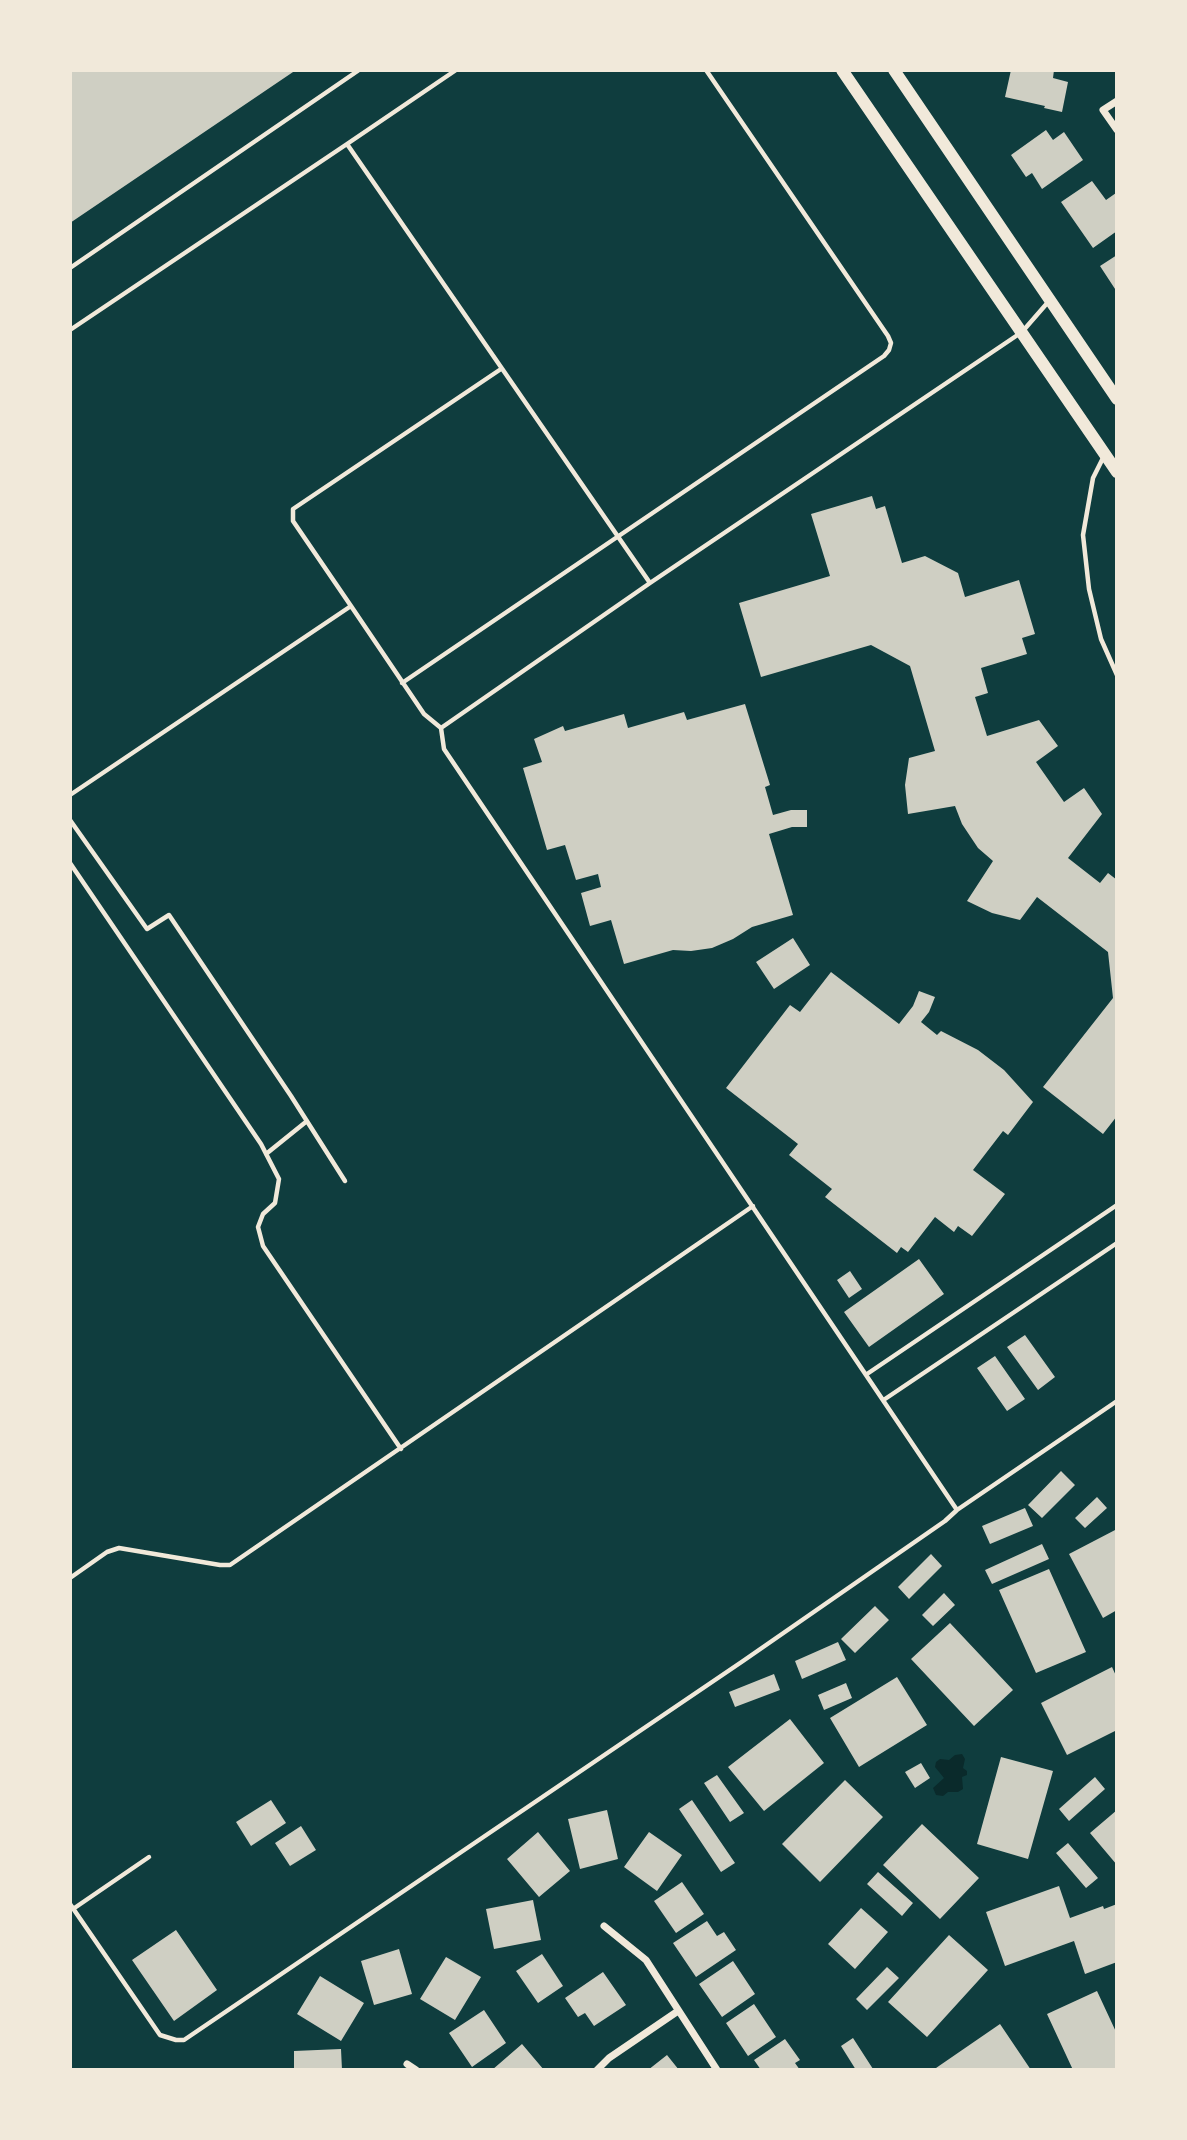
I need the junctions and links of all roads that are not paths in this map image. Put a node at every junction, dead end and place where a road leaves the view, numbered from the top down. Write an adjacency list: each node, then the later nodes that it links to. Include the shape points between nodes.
1 (359, 70): 9 (lane)
2 (456, 70): 8 (lane)
3 (706, 70): 17 (lane, via 891,343 884,356)
4 (842, 70): 12 (main road)
5 (894, 70): 10 (main road)
6 (1117, 101): 7 (street, via 1103,110)
7 (1117, 130)
8 (346, 144): 11 (lane); 13 (lane)
9 (70, 268)
10 (1049, 301): 12 (lane); 14 (main road)
11 (70, 330)
12 (1022, 332): 15 (main road); 18 (lane)
13 (501, 369): 17 (lane); 19 (lane, via 293,509 293,521)
14 (1117, 399)
15 (1105, 454): 16 (main road); 20 (lane, via 1093,478 1083,535 1101,639)
16 (1117, 472)
17 (618, 537): 18 (lane); 21 (lane)
18 (650, 583): 22 (lane)
19 (351, 606): 21 (lane); 23 (lane)
20 (1117, 675)
21 (402, 683): 22 (lane, via 424,714)
22 (441, 728): 30 (lane, via 444,749)
23 (70, 795)
24 (70, 820): 26 (lane, via 148,929 169,915)
25 (70, 863): 27 (lane)
26 (307, 1121): 27 (lane); 28 (lane)
27 (266, 1154): 35 (lane, via 279,1179 275,1203 258,1227 263,1246)
28 (345, 1181)
29 (1117, 1205): 32 (lane)
30 (753, 1206): 32 (lane); 35 (lane)
31 (1117, 1243): 33 (lane)
32 (867, 1374): 33 (lane)
33 (885, 1399): 36 (lane)
34 (1117, 1401): 36 (lane)
35 (401, 1449): 37 (lane, via 230,1565 119,1548)
36 (957, 1510): 39 (lane, via 743,1661 184,2040 160,2035)
37 (70, 1578)
38 (149, 1857): 39 (lane)
39 (72, 1906)
40 (604, 1926): 41 (street, via 646,1960)
41 (678, 2011): 44 (street); 45 (street)
42 (407, 2064): 43 (street)
43 (416, 2070)
44 (597, 2070)
45 (717, 2070)

